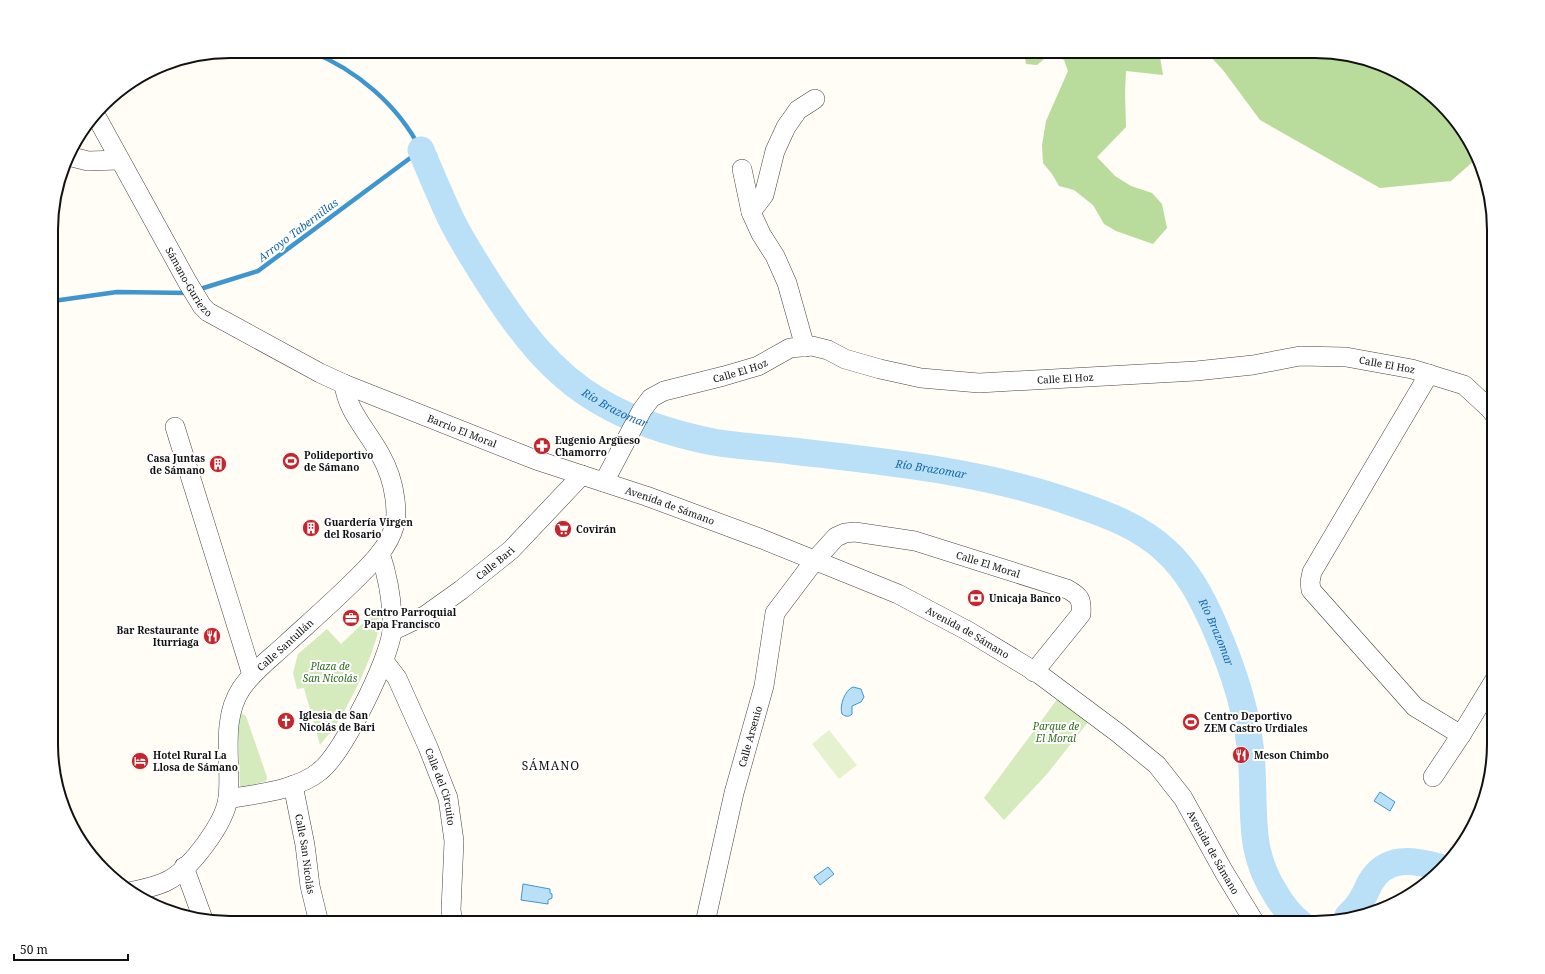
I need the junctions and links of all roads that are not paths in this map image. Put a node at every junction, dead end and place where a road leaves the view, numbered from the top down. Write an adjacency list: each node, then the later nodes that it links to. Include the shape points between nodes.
1 (815, 99): 6 (street, via 798,110 786,127 776,151 764,195)
2 (98, 120): 4 (street, Sámano-Guriezo)
3 (74, 158): 4 (street, via 88,161)
4 (119, 160): 9 (street, Sámano-Guriezo, via 192,291 208,312)
5 (742, 169): 6 (street)
6 (750, 212): 7 (street, via 775,256)
7 (806, 347): 8 (street, Calle El Hoz, via 828,350 845,359 880,370 920,378 979,383 1253,366 1300,356 1346,357); 13 (street, Calle El Hoz, via 790,348 758,366 664,391 651,398)
8 (1429, 374): 10 (street, Calle El Hoz, via 1464,385); 21 (street, via 1312,572 1310,582 1311,590 1415,707)
9 (344, 384): 12 (street, Barrio El Moral, via 536,460); 14 (street, Calle Santullán, via 350,407 380,454 393,488 395,527)
10 (1487, 406)
11 (175, 427): 19 (street)
12 (582, 475): 13 (street, Avenida de Sámano); 16 (street, Calle Bari, via 511,550 426,615)
13 (604, 482): 15 (street, Avenida de Sámano)
14 (380, 553): 16 (street, via 391,595); 19 (street, Calle Santullán, via 335,600)
15 (815, 560): 18 (street, Avenida de Sámano, via 898,594 968,631); 18 (street, Calle El Moral, via 836,537 855,532 915,541 1077,594 1082,603 1081,614); 30 (street, Calle Arsenio, via 775,613 764,686 734,793)
16 (392, 631): 17 (street)
17 (384, 660): 23 (street, via 345,738 332,758 320,771); 29 (street, Calle del Circuito, via 397,678 448,798 454,841)
18 (1034, 672): 31 (street, Avenida de Sámano, via 1118,733 1157,765 1182,798)
19 (252, 675): 24 (street, Calle Santullán, via 240,690 231,712 228,731)
20 (1487, 692): 21 (street)
21 (1461, 735): 22 (street)
22 (1433, 777)
23 (293, 785): 24 (street); 28 (street, Calle San Nicolás)
24 (228, 799): 25 (street, Calle Santullán, via 215,830)
25 (184, 867): 26 (street, Calle Santullán, via 170,880); 27 (street)
26 (139, 890)
27 (201, 914)
28 (317, 916)
29 (452, 916)
30 (707, 916)
31 (1251, 916)

